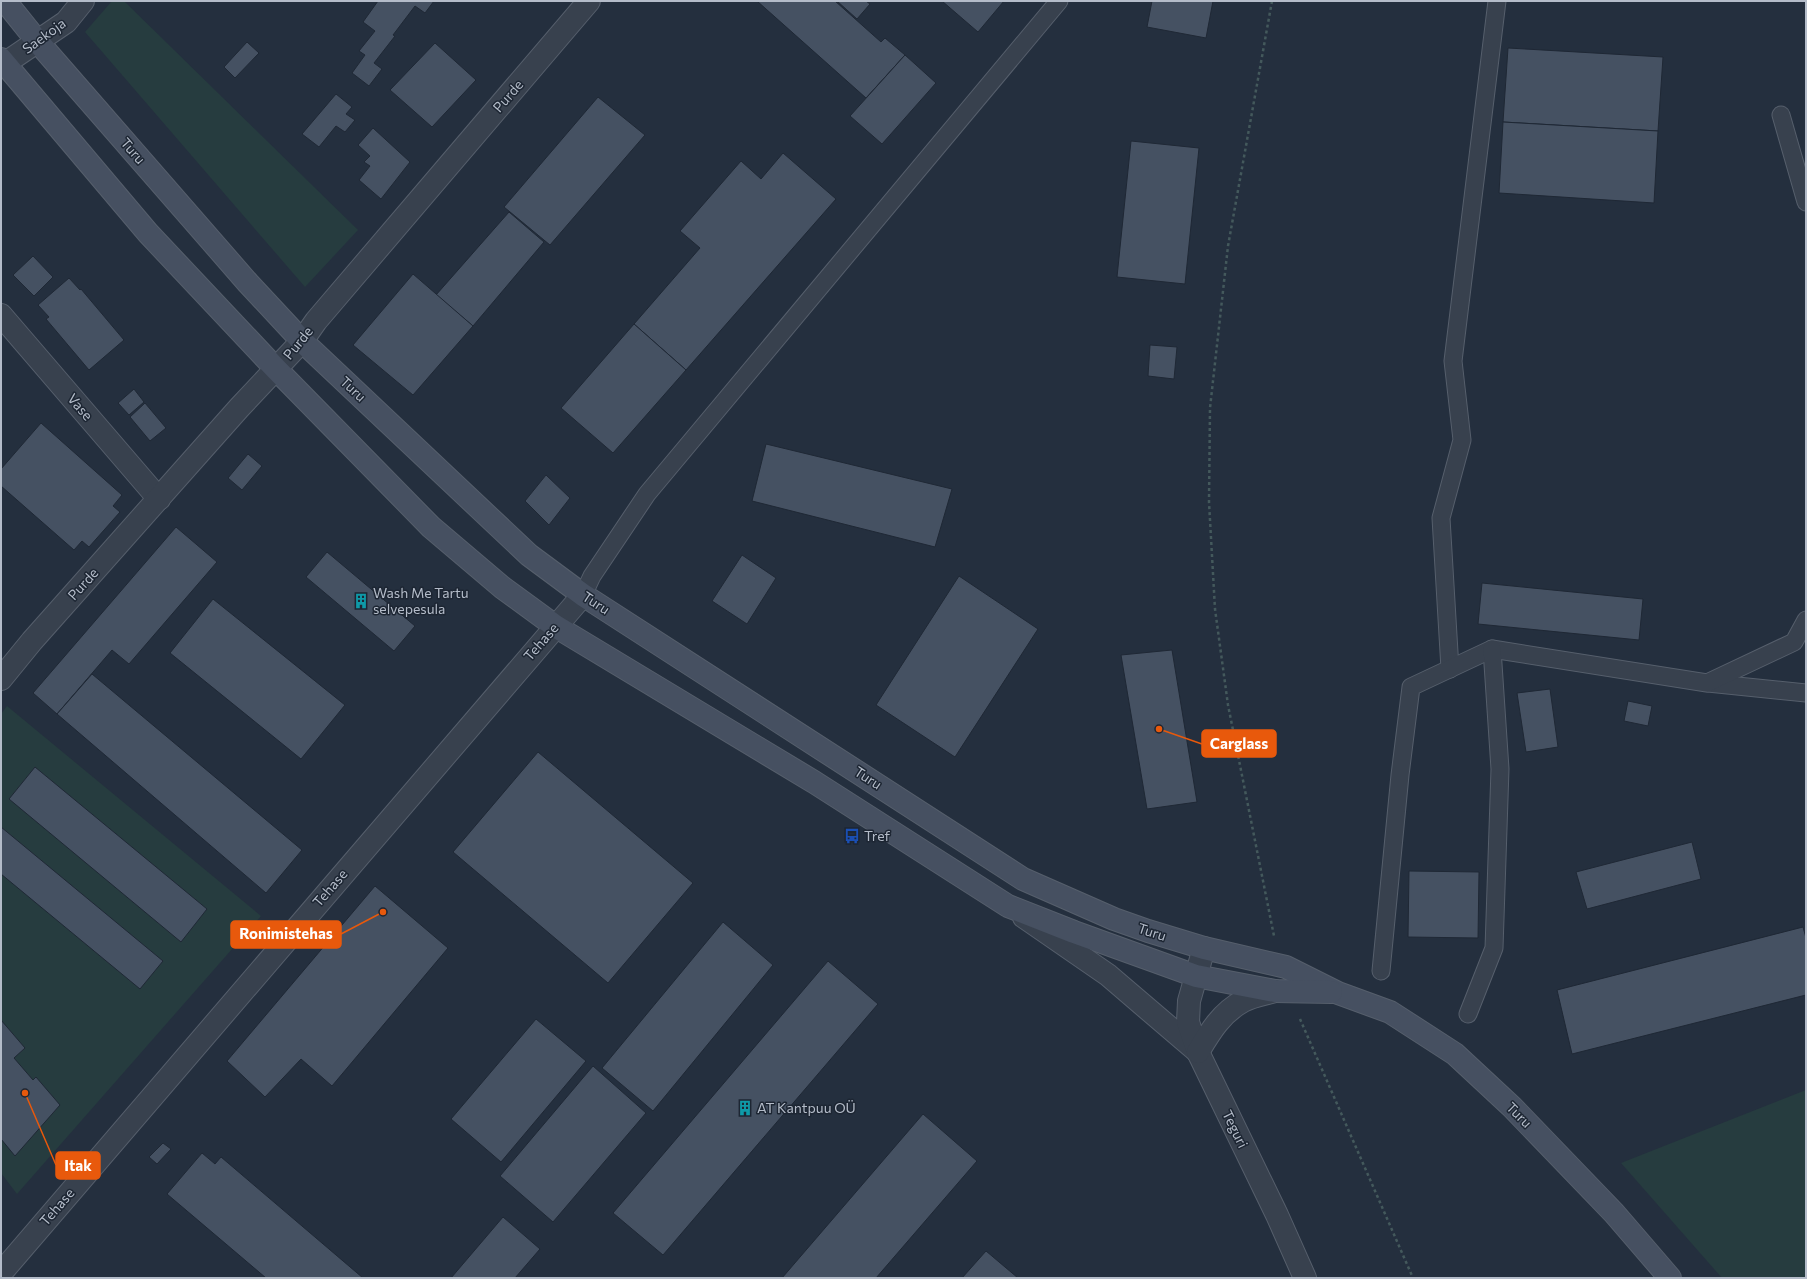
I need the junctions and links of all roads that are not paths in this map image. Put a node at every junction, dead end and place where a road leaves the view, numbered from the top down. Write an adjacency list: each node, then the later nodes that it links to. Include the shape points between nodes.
1 (5, 1): 6 (main road, Turu)
2 (83, 1): 6 (street, Saekoja, via 66,22)
3 (589, 1): 11 (street, Purde, via 316,321)
4 (1059, 1): 14 (lane, via 647,494 592,576)
5 (1497, 1): 18 (lane, via 1453,361 1462,440 1441,518)
6 (38, 42): 7 (street, Saekoja); 11 (main road, Turu, via 248,283)
7 (2, 63): 12 (main road, Turu, via 148,233)
8 (1781, 115): 9 (lane)
9 (1806, 202)
10 (1, 315): 13 (street, Vase)
11 (302, 341): 12 (street, Purde); 14 (main road, Turu, via 529,555)
12 (276, 369): 13 (street, Purde); 16 (main road, Turu, via 431,527 503,588)
13 (159, 499): 19 (street, Purde)
14 (583, 595): 16 (street, Tehase); 23 (main road, Turu, via 1023,879 1114,919)
15 (1806, 620): 20 (lane, via 1794,642)
16 (555, 626): 22 (main road, Turu, via 814,782); 30 (street, Tehase)
17 (1492, 649): 18 (lane); 20 (lane); 28 (lane, via 1500,769 1494,948)
18 (1450, 669): 24 (lane, via 1411,687)
19 (1, 679)
20 (1707, 682): 21 (lane)
21 (1806, 693)
22 (1008, 906): 25 (main road, Turu); 29 (street, via 1108,975)
23 (1204, 948): 25 (street, Teguri); 27 (main road, Turu, via 1283,966)
24 (1381, 971)
25 (1196, 976): 26 (main road, Turu); 29 (street, Teguri, via 1189,1001 1188,1022)
26 (1282, 991): 27 (main road, Turu); 29 (street, via 1243,1001 1226,1012)
27 (1338, 992): 32 (main road, Turu, via 1390,1012 1455,1054 1512,1107 1614,1213)
28 (1468, 1014)
29 (1198, 1052): 31 (street, Teguri, via 1277,1215)
30 (1, 1273)
31 (1304, 1278)
32 (1670, 1278)

